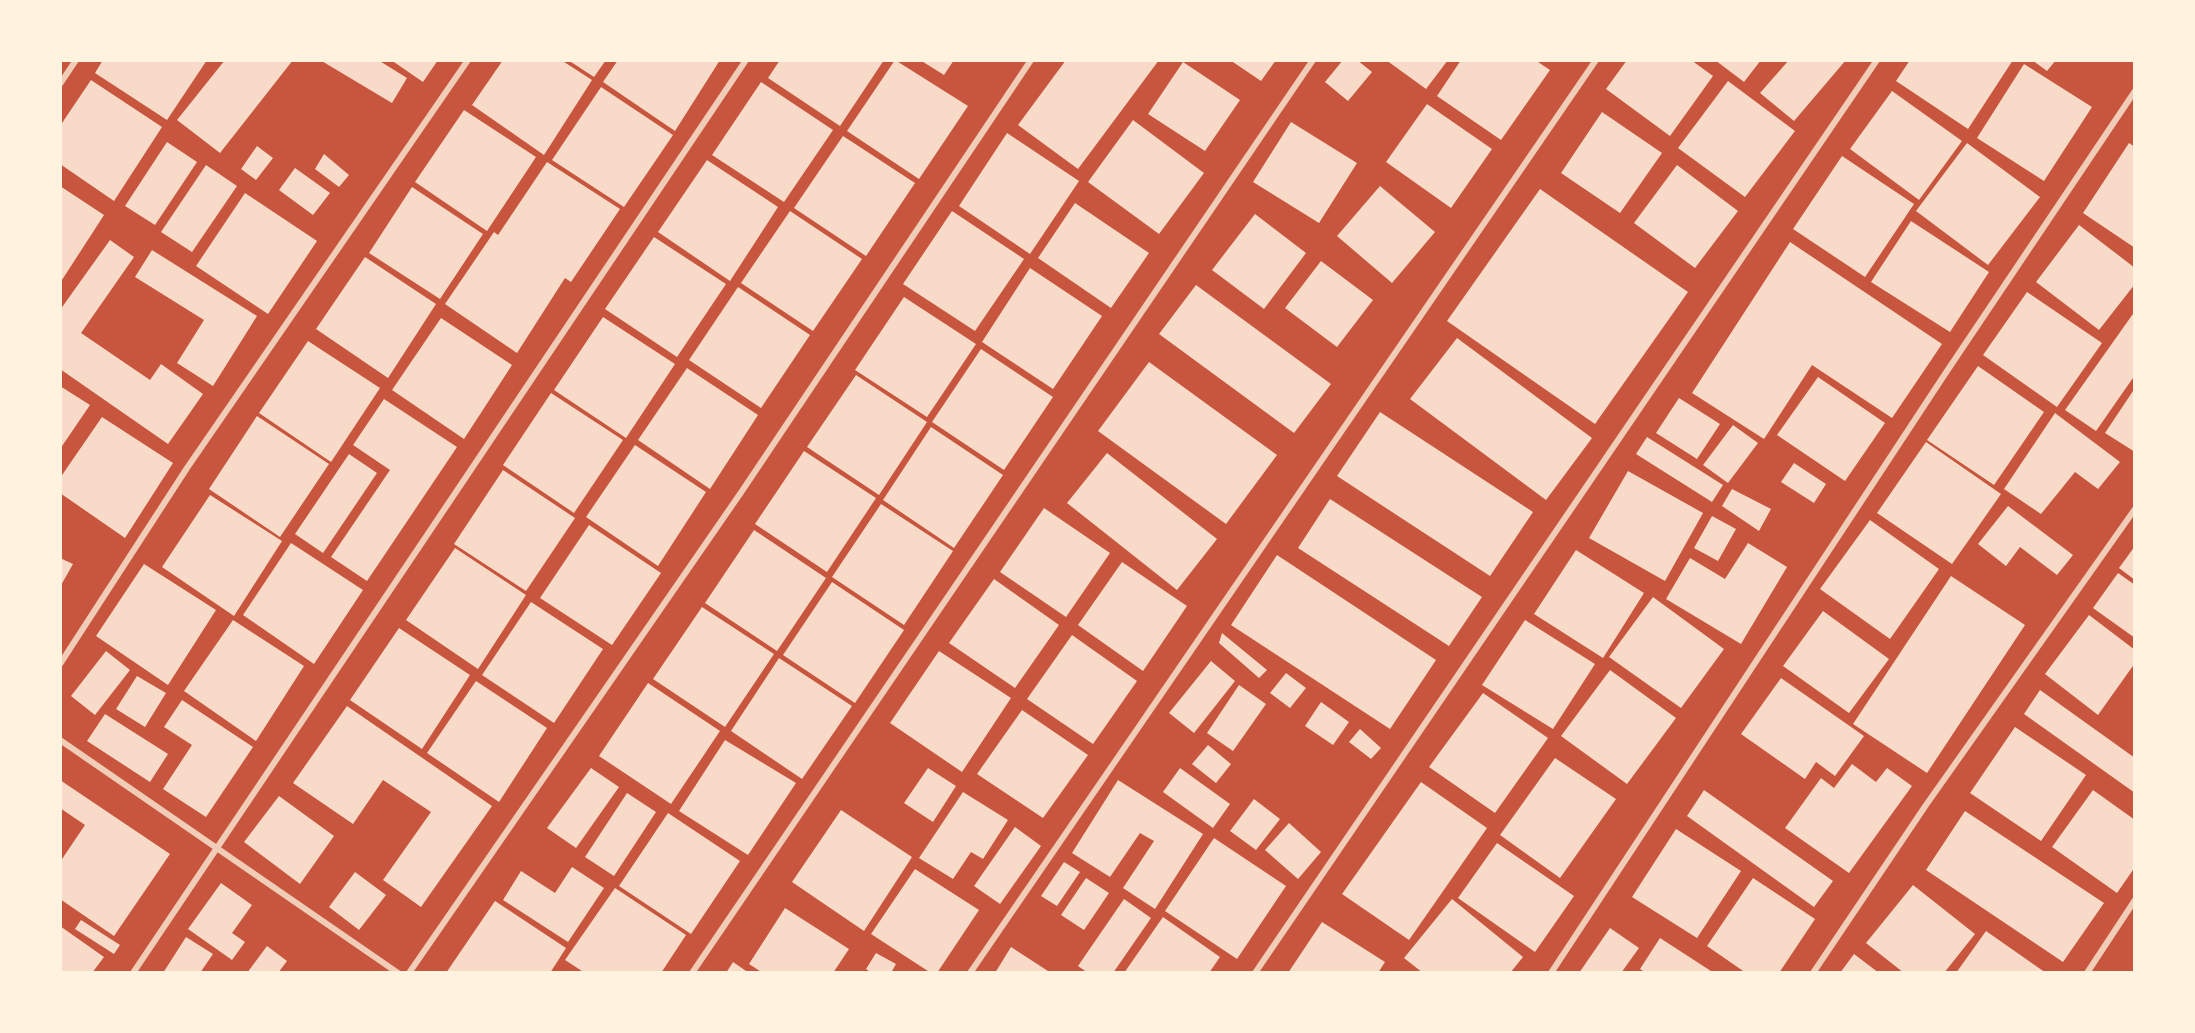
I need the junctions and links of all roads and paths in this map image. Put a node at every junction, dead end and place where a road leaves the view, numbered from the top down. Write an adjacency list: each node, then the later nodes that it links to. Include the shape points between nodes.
1 (76, 60): 8 (street)
2 (468, 60): 11 (street, via 187,468)
3 (746, 60): 13 (street)
4 (1031, 60): 17 (street, via 742,491)
5 (1313, 60): 18 (street)
6 (1596, 60): 19 (street)
7 (1877, 60): 20 (street)
8 (60, 84)
9 (2135, 92): 21 (street)
10 (2135, 509): 22 (street)
11 (60, 664)
12 (60, 740): 13 (street)
13 (219, 848): 15 (street); 16 (street)
14 (2135, 900): 23 (street)
15 (133, 973)
16 (398, 973)
17 (409, 973)
18 (692, 973)
19 (970, 973)
20 (1256, 973)
21 (1551, 973)
22 (1813, 973)
23 (2087, 973)

